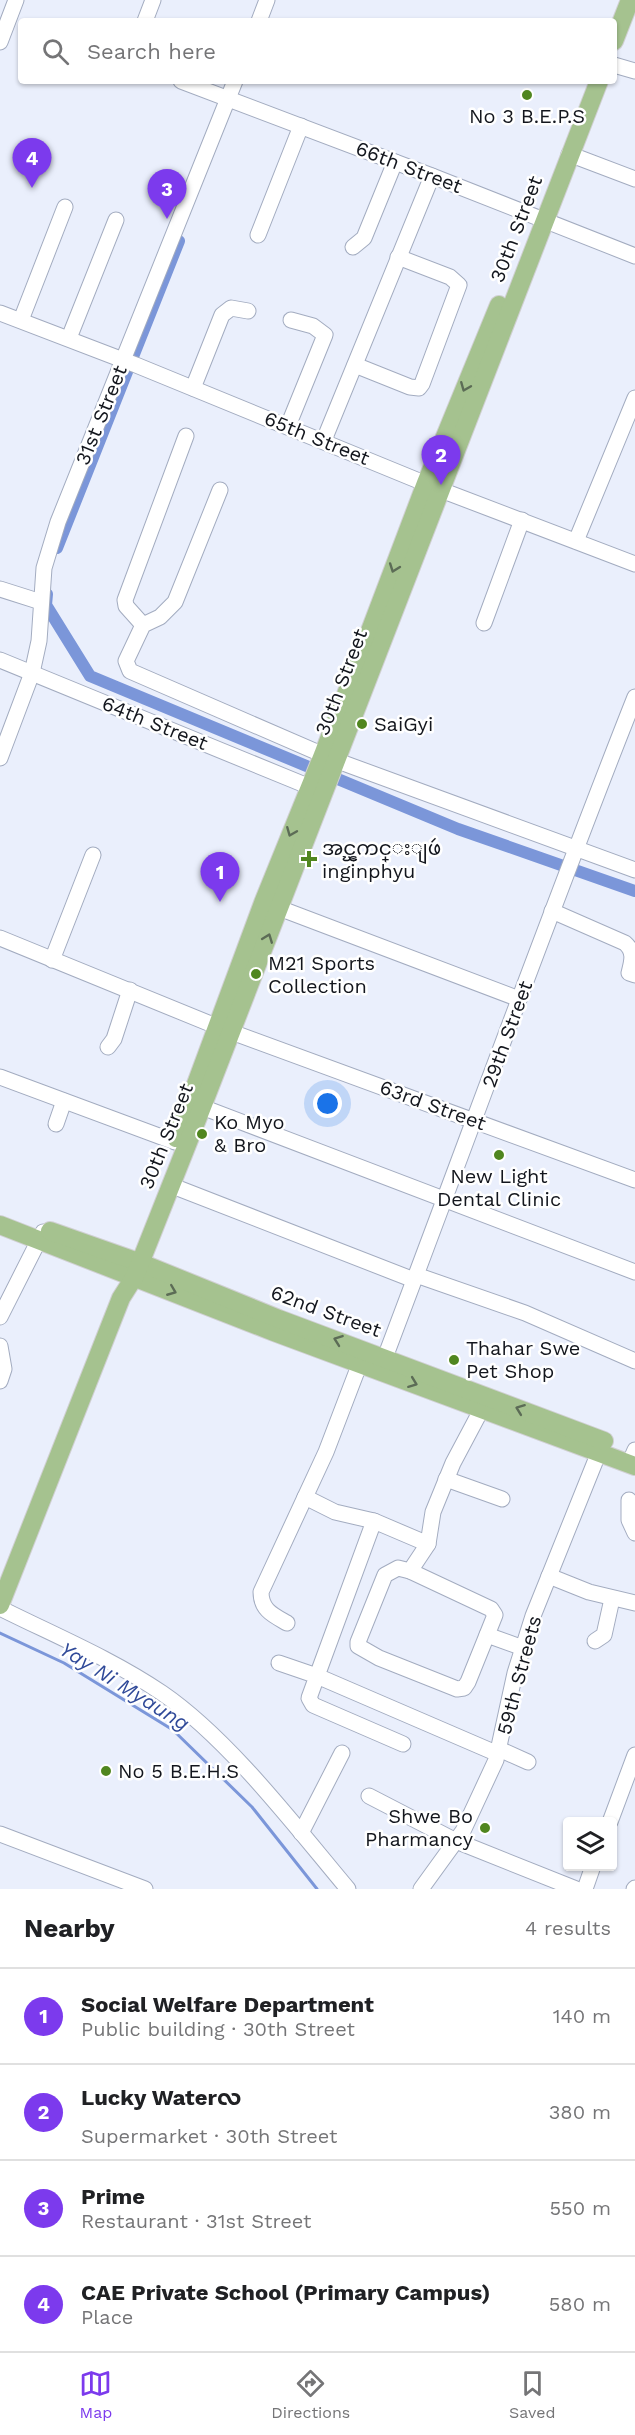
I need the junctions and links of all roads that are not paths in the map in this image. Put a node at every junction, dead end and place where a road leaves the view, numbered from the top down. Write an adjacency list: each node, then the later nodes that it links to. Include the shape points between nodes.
1 (16, 0): 9 (street)
2 (153, 0): 6 (street)
3 (267, 0): 7 (street)
4 (621, 0): 8 (main road)
5 (630, 0): 10 (main road)
6 (146, 18)
7 (260, 18)
8 (614, 18)
9 (10, 19): 11 (street)
10 (617, 33)
11 (0, 42)
12 (617, 66): 13 (street)
13 (635, 71)
14 (190, 84): 18 (street, 66th Street)
15 (236, 84): 18 (street, 31st Street)
16 (589, 84): 25 (main road, 30th Street)
17 (598, 84): 20 (main road, 30th Street)
18 (238, 102): 19 (street, 66th Street); 36 (street, 31st Street)
19 (301, 126): 21 (street, 66th Street); 27 (street)
20 (569, 154): 23 (street); 25 (main road, 30th Street)
21 (395, 162): 22 (street, 66th Street); 28 (street, via 362,242)
22 (432, 176): 25 (street, 66th Street); 30 (street)
23 (635, 179)
24 (65, 207): 33 (street)
25 (539, 218): 29 (street, 66th Street); 43 (main road, 30th Street)
26 (116, 220): 35 (street)
27 (258, 235)
28 (353, 247)
29 (635, 256)
30 (398, 257): 37 (street); 37 (street, via 450,277 459,285 422,384 419,388 410,387)
31 (248, 311): 38 (street, via 231,308 222,315)
32 (0, 313): 33 (street, 65th Street)
33 (21, 320): 35 (street, 65th Street)
34 (291, 320): 40 (street, via 313,326 325,336)
35 (69, 338): 36 (street, 65th Street)
36 (129, 362): 38 (street, 65th Street); 49 (street, 31st Street, via 58,522 44,568)
37 (355, 365): 42 (street)
38 (193, 388): 40 (street, 65th Street)
39 (635, 398): 46 (street)
40 (288, 426): 42 (street, 65th Street)
41 (186, 436): 51 (street, via 125,600)
42 (324, 440): 43 (street, 65th Street)
43 (434, 486): 45 (street, 65th Street); 56 (main road, 30th Street)
44 (219, 490): 51 (street, via 175,602)
45 (522, 520): 46 (street, 65th Street); 50 (street)
46 (576, 541): 47 (street, 65th Street)
47 (635, 564)
48 (0, 589): 49 (street)
49 (41, 602): 53 (street, 31st Street)
50 (484, 623)
51 (143, 626): 56 (street, via 126,661 130,671)
52 (0, 660): 53 (street, 64th Street)
53 (32, 673): 55 (street, 31st Street); 56 (street, 64th Street)
54 (635, 697): 58 (street, 29th Street)
55 (0, 758)
56 (323, 770): 58 (street, 64th Street); 60 (main road, 30th Street); 67 (main road, 30th Street, one-way to 67, via 263,903)
57 (93, 855): 63 (street)
58 (571, 860): 59 (street, 64th Street); 61 (street, 29th Street)
59 (635, 870)
60 (279, 909): 66 (street); 67 (main road, 30th Street, one-way to 60)
61 (552, 911): 64 (street, via 625,943 633,956 629,973); 66 (street, 29th Street)
62 (0, 938): 63 (street, 63rd Street)
63 (52, 960): 65 (street, 63rd Street)
64 (635, 975)
65 (130, 990): 67 (street, 63rd Street); 68 (street, via 117,1033)
66 (519, 999): 72 (street, 29th Street)
67 (225, 1029): 71 (main road, 30th Street); 72 (street, 63rd Street); 74 (main road, 30th Street)
68 (108, 1047)
69 (0, 1077): 70 (street)
70 (64, 1101): 73 (street); 74 (street)
71 (202, 1107): 76 (main road, 30th Street); 77 (street)
72 (476, 1121): 75 (street, 63rd Street); 77 (street, 29th Street)
73 (56, 1124)
74 (175, 1142): 81 (main road, 30th Street)
75 (635, 1180)
76 (170, 1185): 81 (main road, 30th Street); 83 (street)
77 (444, 1198): 82 (street); 83 (street, 29th Street)
78 (0, 1213): 80 (main road, 62nd Street)
79 (0, 1225): 80 (main road, 62nd Street)
80 (42, 1234): 81 (main road, 62nd Street); 84 (street)
81 (132, 1267): 87 (main road, 62nd Street, one-way to 87); 88 (main road, 62nd Street, one-way to 81); 104 (main road, 30th Street)
82 (635, 1272)
83 (415, 1277): 86 (street, via 525,1313); 88 (street, 29th Street)
84 (0, 1317)
85 (0, 1346): 89 (street)
86 (635, 1361)
87 (360, 1363): 88 (main road, 62nd Street); 94 (street)
88 (382, 1364): 90 (main road, 62nd Street)
89 (0, 1381)
90 (485, 1403): 91 (main road, 62nd Street); 92 (main road, 62nd Street, one-way to 90); 93 (street)
91 (600, 1452): 92 (main road, 62nd Street); 101 (street, 59th Streets)
92 (633, 1457)
93 (446, 1479): 95 (street); 99 (street, via 433,1512)
94 (305, 1497): 97 (street, via 335,1512); 105 (street, via 261,1593 265,1608)
95 (502, 1499)
96 (630, 1500): 98 (street, via 629,1520)
97 (374, 1521): 99 (street); 110 (street)
98 (635, 1533)
99 (428, 1544): 100 (street)
100 (410, 1570): 106 (street, via 491,1609 495,1615); 106 (street, via 398,1568 385,1575 358,1642 360,1649 457,1689 468,1682)
101 (549, 1576): 102 (street); 108 (street, 59th Streets)
102 (612, 1599): 103 (street); 107 (street, via 604,1635)
103 (635, 1604)
104 (0, 1606): 118 (street, via 132,1675 178,1705 232,1756)
105 (287, 1623)
106 (488, 1635): 108 (street)
107 (594, 1641)
108 (523, 1648): 112 (street, 59th Streets)
109 (279, 1663): 110 (street)
110 (317, 1676): 111 (street, via 309,1698 313,1705); 112 (street)
111 (403, 1744)
112 (499, 1752): 115 (street); 120 (street, 59th Streets, via 482,1795)
113 (342, 1753): 118 (street)
114 (634, 1758): 117 (street)
115 (528, 1762)
116 (369, 1796): 120 (street)
117 (612, 1817)
118 (301, 1833): 123 (street)
119 (0, 1834): 122 (street)
120 (456, 1841): 124 (street, 59th Streets); 125 (street)
121 (591, 1871): 126 (street)
122 (145, 1889)
123 (348, 1889)
124 (421, 1889)
125 (576, 1889)
126 (585, 1889)

